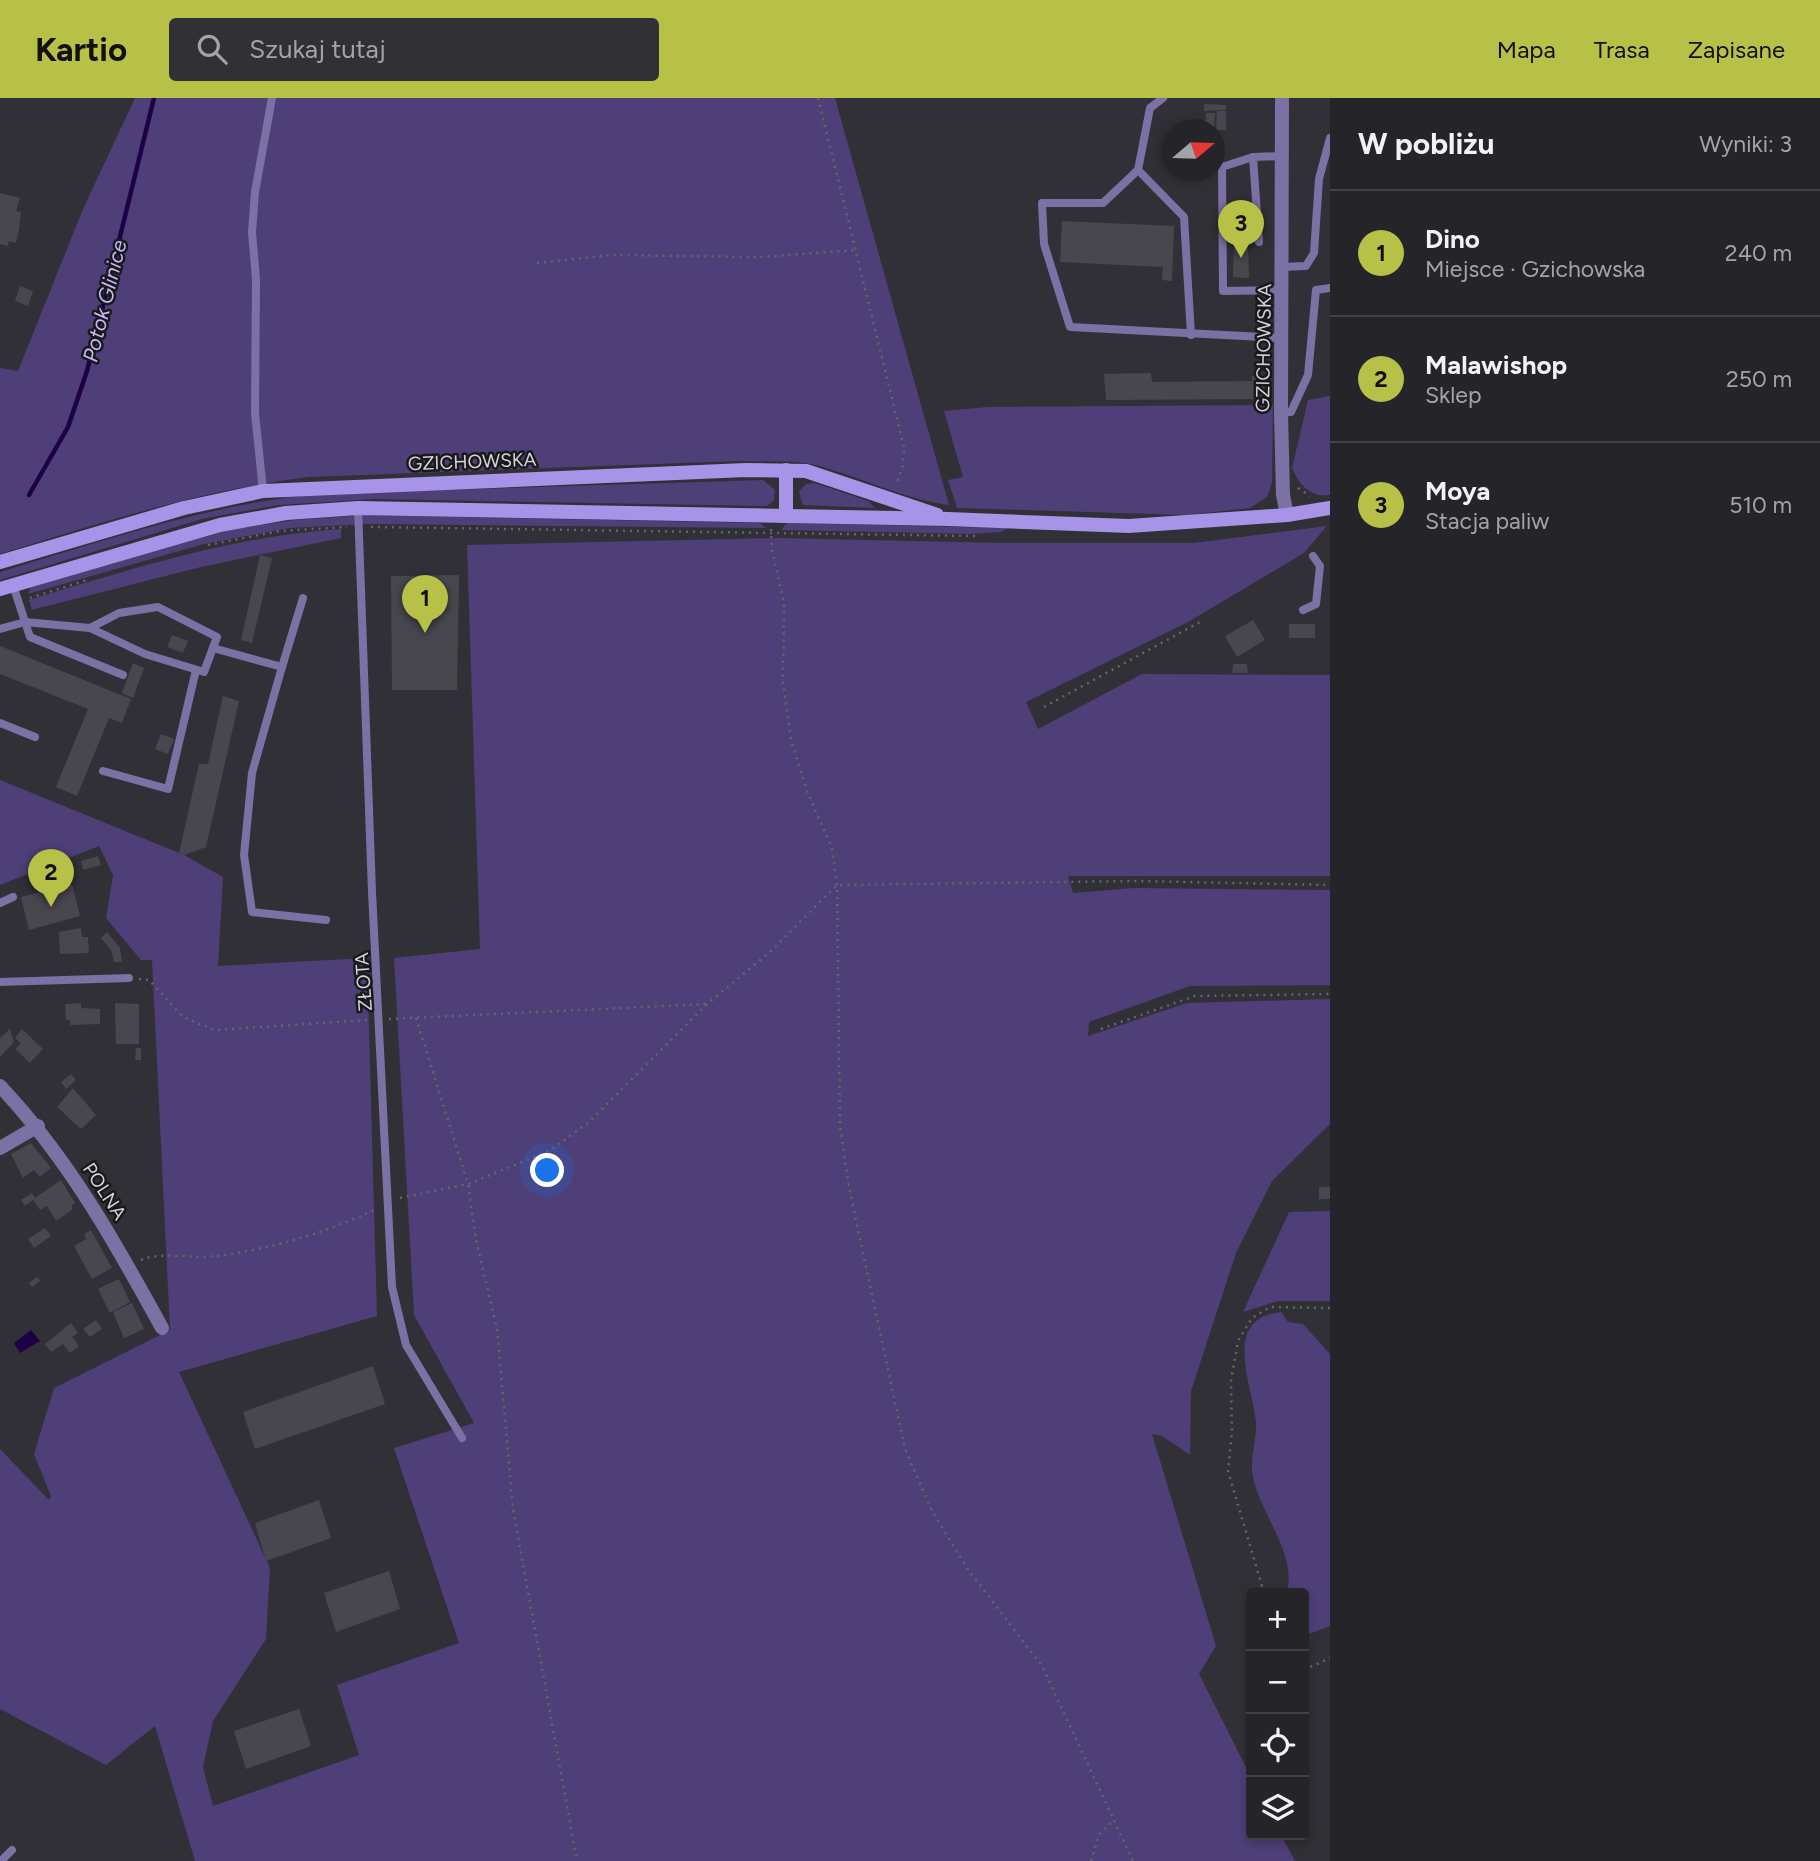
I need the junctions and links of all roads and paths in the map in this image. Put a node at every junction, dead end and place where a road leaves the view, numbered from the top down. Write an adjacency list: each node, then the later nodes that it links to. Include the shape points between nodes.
1 (272, 98): 19 (lane, via 252,232 255,413)
2 (818, 98): 10 (path)
3 (1163, 98): 8 (lane, via 1150,108)
4 (1282, 98): 6 (street, GZICHOWSKA)
5 (1330, 138): 12 (lane, via 1319,179 1314,253 1306,266)
6 (1282, 156): 7 (lane); 12 (street, GZICHOWSKA)
7 (1254, 157): 9 (lane); 14 (lane, via 1222,167 1223,291)
8 (1138, 170): 15 (lane, via 1184,217); 15 (lane, via 1103,203 1042,203 1044,244 1066,315 1070,327)
9 (1259, 242)
10 (858, 250): 11 (path, via 760,257 610,255); 20 (path, via 904,447)
11 (537, 263)
12 (1283, 267): 14 (street, GZICHOWSKA)
13 (1330, 288): 17 (lane, via 1316,290 1308,375 1291,412)
14 (1282, 290): 16 (street, GZICHOWSKA)
15 (1191, 335): 16 (lane)
16 (1282, 338): 17 (street, GZICHOWSKA)
17 (1281, 413): 24 (street, GZICHOWSKA)
18 (786, 470): 19 (street, GZICHOWSKA); 20 (street, GZICHOWSKA, via 806,471); 23 (street)
19 (263, 491): 31 (street, GZICHOWSKA, via 184,508)
20 (891, 498): 25 (street, GZICHOWSKA)
21 (358, 508): 23 (street, GZICHOWSKA); 26 (lane, ZŁOTA); 33 (street, GZICHOWSKA, via 286,513 220,525)
22 (1330, 508): 24 (street, GZICHOWSKA)
23 (779, 515): 25 (street, GZICHOWSKA); 27 (path)
24 (1287, 515): 25 (street, GZICHOWSKA, via 1129,526)
25 (948, 519)
26 (359, 527): 27 (path); 29 (path, via 280,531); 59 (lane, ZŁOTA)
27 (771, 532): 28 (path); 49 (path, via 784,603 783,681 791,740 832,848)
28 (980, 536)
29 (202, 546)
30 (1313, 556): 36 (lane, via 1320,566 1316,604)
31 (0, 562)
32 (91, 579): 35 (path)
33 (6, 587): 35 (lane)
34 (303, 598): 42 (lane)
35 (18, 601): 37 (lane)
36 (1303, 610)
37 (25, 622): 39 (lane); 40 (lane); 44 (lane, via 30,637)
38 (1200, 622): 45 (path)
39 (90, 628): 41 (lane, via 119,613 158,607 217,637); 43 (lane, via 145,654)
40 (0, 629)
41 (213, 648): 42 (lane); 43 (lane, via 204,672)
42 (282, 667): 53 (lane, via 252,774 244,855 252,912)
43 (196, 670): 48 (lane, via 167,789)
44 (123, 675)
45 (1044, 707)
46 (0, 723): 47 (lane)
47 (34, 737)
48 (103, 771)
49 (837, 885): 50 (path, via 1137,881); 57 (path, via 770,952); 73 (path, via 840,1126 905,1450 932,1511 967,1568 1042,1666)
50 (1330, 885)
51 (13, 897): 52 (lane)
52 (0, 903)
53 (326, 920)
54 (129, 978): 55 (lane); 59 (path, via 149,980 183,1017 215,1030)
55 (0, 982)
56 (1330, 994): 60 (path, via 1195,996)
57 (707, 1004): 58 (path); 64 (path, via 588,1123 549,1151)
58 (416, 1018): 59 (path); 64 (path)
59 (381, 1020): 65 (lane, ZŁOTA)
60 (1101, 1028)
61 (0, 1086): 62 (street, POLNA)
62 (38, 1126): 63 (street); 66 (street, POLNA, via 105,1224)
63 (0, 1148)
64 (468, 1184): 65 (path); 76 (path, via 497,1329 513,1509)
65 (389, 1202): 66 (path, via 358,1218 267,1246 215,1256 145,1258); 69 (lane, ZŁOTA, via 393,1287 406,1345)
66 (128, 1267): 68 (street, POLNA)
67 (1330, 1308): 70 (path, via 1269,1307 1252,1318 1238,1341 1231,1381 1228,1471)
68 (162, 1328)
69 (462, 1438)
70 (1263, 1588)
71 (1330, 1658): 72 (path)
72 (1309, 1668)
73 (1114, 1821): 77 (path, via 1099,1835); 78 (path)
74 (12, 1850): 75 (lane)
75 (1, 1861)
76 (577, 1861)
77 (1091, 1861)
78 (1133, 1861)

